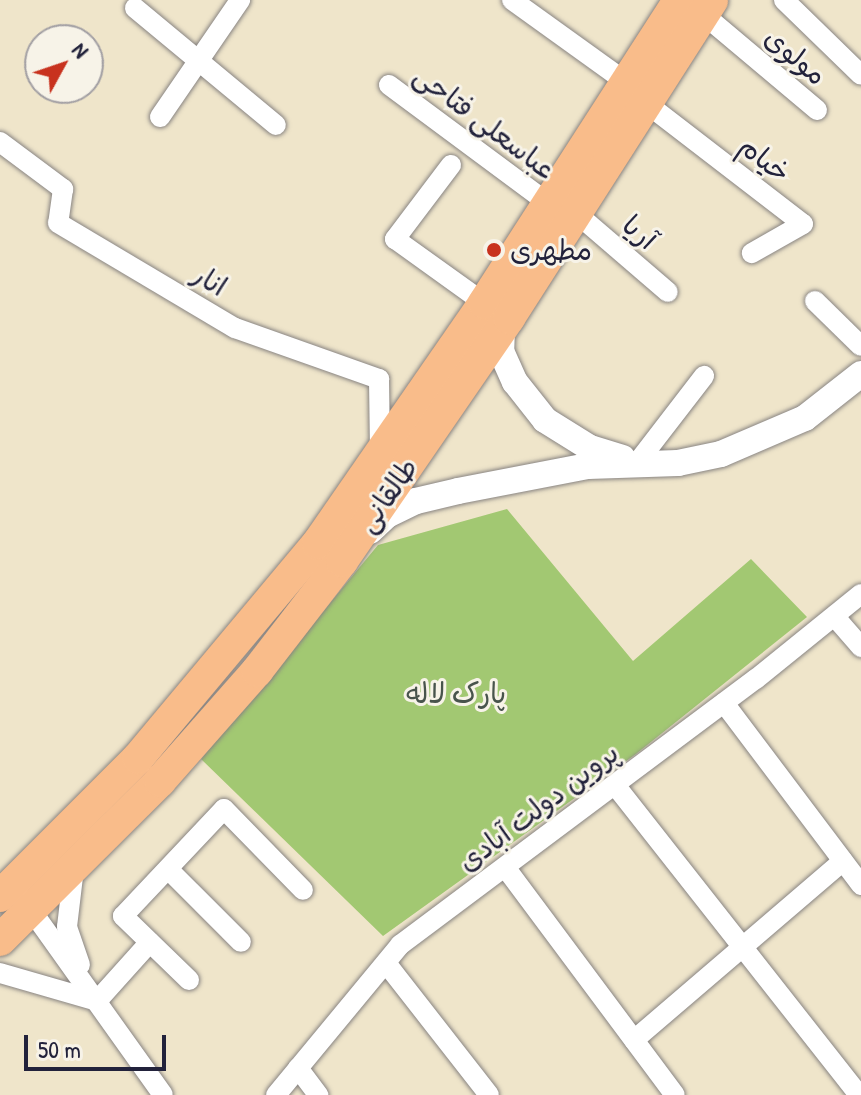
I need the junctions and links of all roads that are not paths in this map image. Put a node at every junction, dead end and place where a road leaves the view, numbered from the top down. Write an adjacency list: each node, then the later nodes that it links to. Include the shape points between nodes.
1 (240, 0): 6 (street)
2 (512, 0): 9 (street)
3 (784, 0): 7 (street)
4 (698, 5): 9 (main road, طالقانی); 10 (street, مولوی)
5 (135, 8): 6 (street)
6 (197, 63): 11 (street); 12 (street)
7 (861, 75)
8 (389, 85): 15 (street, عباسعلی فتاحی)
9 (636, 92): 15 (main road, طالقانی); 16 (street, خیام, via 803,224)
10 (817, 110)
11 (160, 117)
12 (276, 125)
13 (0, 142): 23 (street, انار, via 63,189 58,223 235,328 379,379)
14 (451, 165): 19 (street, via 395,239)
15 (562, 208): 17 (street, آریا); 19 (main road, طالقانی)
16 (752, 253)
17 (668, 292)
18 (815, 301): 20 (street)
19 (493, 315): 23 (main road, طالقانی); 24 (street, via 510,372 545,420 590,448); 25 (main road, طالقانی)
20 (861, 346)
21 (861, 374): 24 (street, via 805,418 766,437 721,454)
22 (704, 376): 24 (street)
23 (380, 454): 37 (main road, طالقانی, via 318,543 229,653)
24 (637, 463): 25 (street, via 588,466 416,501 387,515)
25 (347, 552): 32 (main road, طالقانی, via 257,671)
26 (861, 594): 27 (street, پروین دولت آبادی)
27 (835, 617): 28 (street); 29 (street, پروین دولت آبادی)
28 (861, 647)
29 (724, 703): 30 (street, پروین دولت آبادی); 31 (street)
30 (615, 785): 33 (street, پروین دولت آبادی); 41 (street)
31 (843, 861): 35 (street); 41 (street)
32 (75, 867): 37 (main road, طالقانی); 45 (street, via 67,927)
33 (505, 867): 42 (street, پروین دولت آبادی, via 400,945); 46 (street)
34 (168, 869): 36 (street, via 224,809); 39 (street, via 123,916); 40 (street)
35 (861, 885)
36 (303, 890)
37 (15, 896): 38 (main road, طالقانی); 45 (street)
38 (0, 940)
39 (150, 942): 44 (street); 45 (street)
40 (241, 942)
41 (743, 947): 46 (street); 53 (street)
42 (386, 963): 47 (street, پروین دولت آبادی); 51 (street)
43 (0, 973): 45 (street)
44 (189, 980)
45 (97, 1001): 48 (street)
46 (634, 1040): 52 (street)
47 (298, 1068): 49 (street, پروین دولت آبادی); 50 (street)
48 (163, 1095)
49 (276, 1095)
50 (318, 1095)
51 (489, 1095)
52 (675, 1095)
53 (859, 1095)

